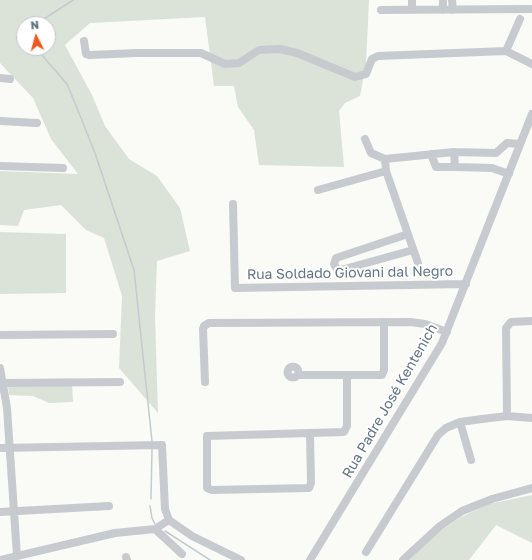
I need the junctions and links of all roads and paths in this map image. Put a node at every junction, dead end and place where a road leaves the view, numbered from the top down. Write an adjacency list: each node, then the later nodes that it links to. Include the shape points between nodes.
1 (412, 0): 6 (street)
2 (443, 0): 7 (street)
3 (452, 0): 8 (street)
4 (532, 9): 8 (street)
5 (381, 10): 6 (street)
6 (412, 10): 7 (street)
7 (443, 10): 8 (street)
8 (453, 10)
9 (520, 19): 11 (street)
10 (84, 41): 11 (street, via 86,54 89,55 138,52 201,53 225,64 239,63 259,50 280,49 355,76 366,74 372,59 378,56)
11 (506, 51): 12 (street)
12 (532, 64)
13 (0, 78): 14 (street)
14 (10, 79)
15 (532, 114): 19 (street, Rua Padre José Kentenich)
16 (0, 121): 17 (street)
17 (37, 123)
18 (365, 139): 22 (street, via 372,153)
19 (520, 144): 20 (street, via 508,143 496,152); 27 (street, Rua Padre José Kentenich)
20 (454, 152): 21 (street); 24 (street)
21 (431, 154): 22 (street); 24 (street, via 436,167)
22 (385, 159): 26 (street)
23 (0, 166): 25 (street)
24 (455, 167): 27 (street, via 492,168)
25 (63, 168)
26 (386, 170): 28 (street); 30 (street)
27 (509, 174): 33 (street, Rua Padre José Kentenich)
28 (318, 190)
29 (233, 204): 33 (street, Rua Soldado Giovani dal Negro, via 234,288)
30 (408, 234): 31 (street); 31 (street, via 336,258 334,264 341,270)
31 (413, 250): 32 (street)
32 (418, 263)
33 (466, 284): 36 (street, Rua Padre José Kentenich)
34 (532, 321): 45 (street, via 511,322 506,328)
35 (384, 322): 36 (street, via 418,322); 41 (street, via 384,373); 43 (street, via 206,324 203,329)
36 (447, 332): 64 (street, Rua Padre José Kentenich)
37 (113, 334): 38 (street)
38 (0, 335)
39 (0, 368): 44 (street)
40 (298, 375): 41 (street)
41 (347, 376): 48 (street, via 346,430)
42 (120, 382): 44 (street)
43 (205, 382)
44 (2, 383): 50 (street)
45 (507, 416): 46 (street); 47 (street)
46 (532, 418)
47 (460, 422): 51 (street); 58 (street, via 438,435)
48 (310, 433): 48 (street, via 309,488 207,488 207,436)
49 (0, 448): 50 (street)
50 (9, 449): 54 (street); 56 (street, via 162,445 165,509)
51 (471, 460)
52 (532, 488): 65 (street, via 492,499 462,511 440,526)
53 (109, 506): 54 (street)
54 (14, 511): 55 (street); 60 (street)
55 (0, 512)
56 (169, 520): 57 (street); 63 (street, via 192,536)
57 (155, 528): 59 (street); 61 (street, via 115,533)
58 (366, 552)
59 (182, 554)
60 (17, 556): 61 (street); 62 (street)
61 (33, 556)
62 (0, 560)
63 (241, 560)
64 (310, 560)
65 (403, 560)

